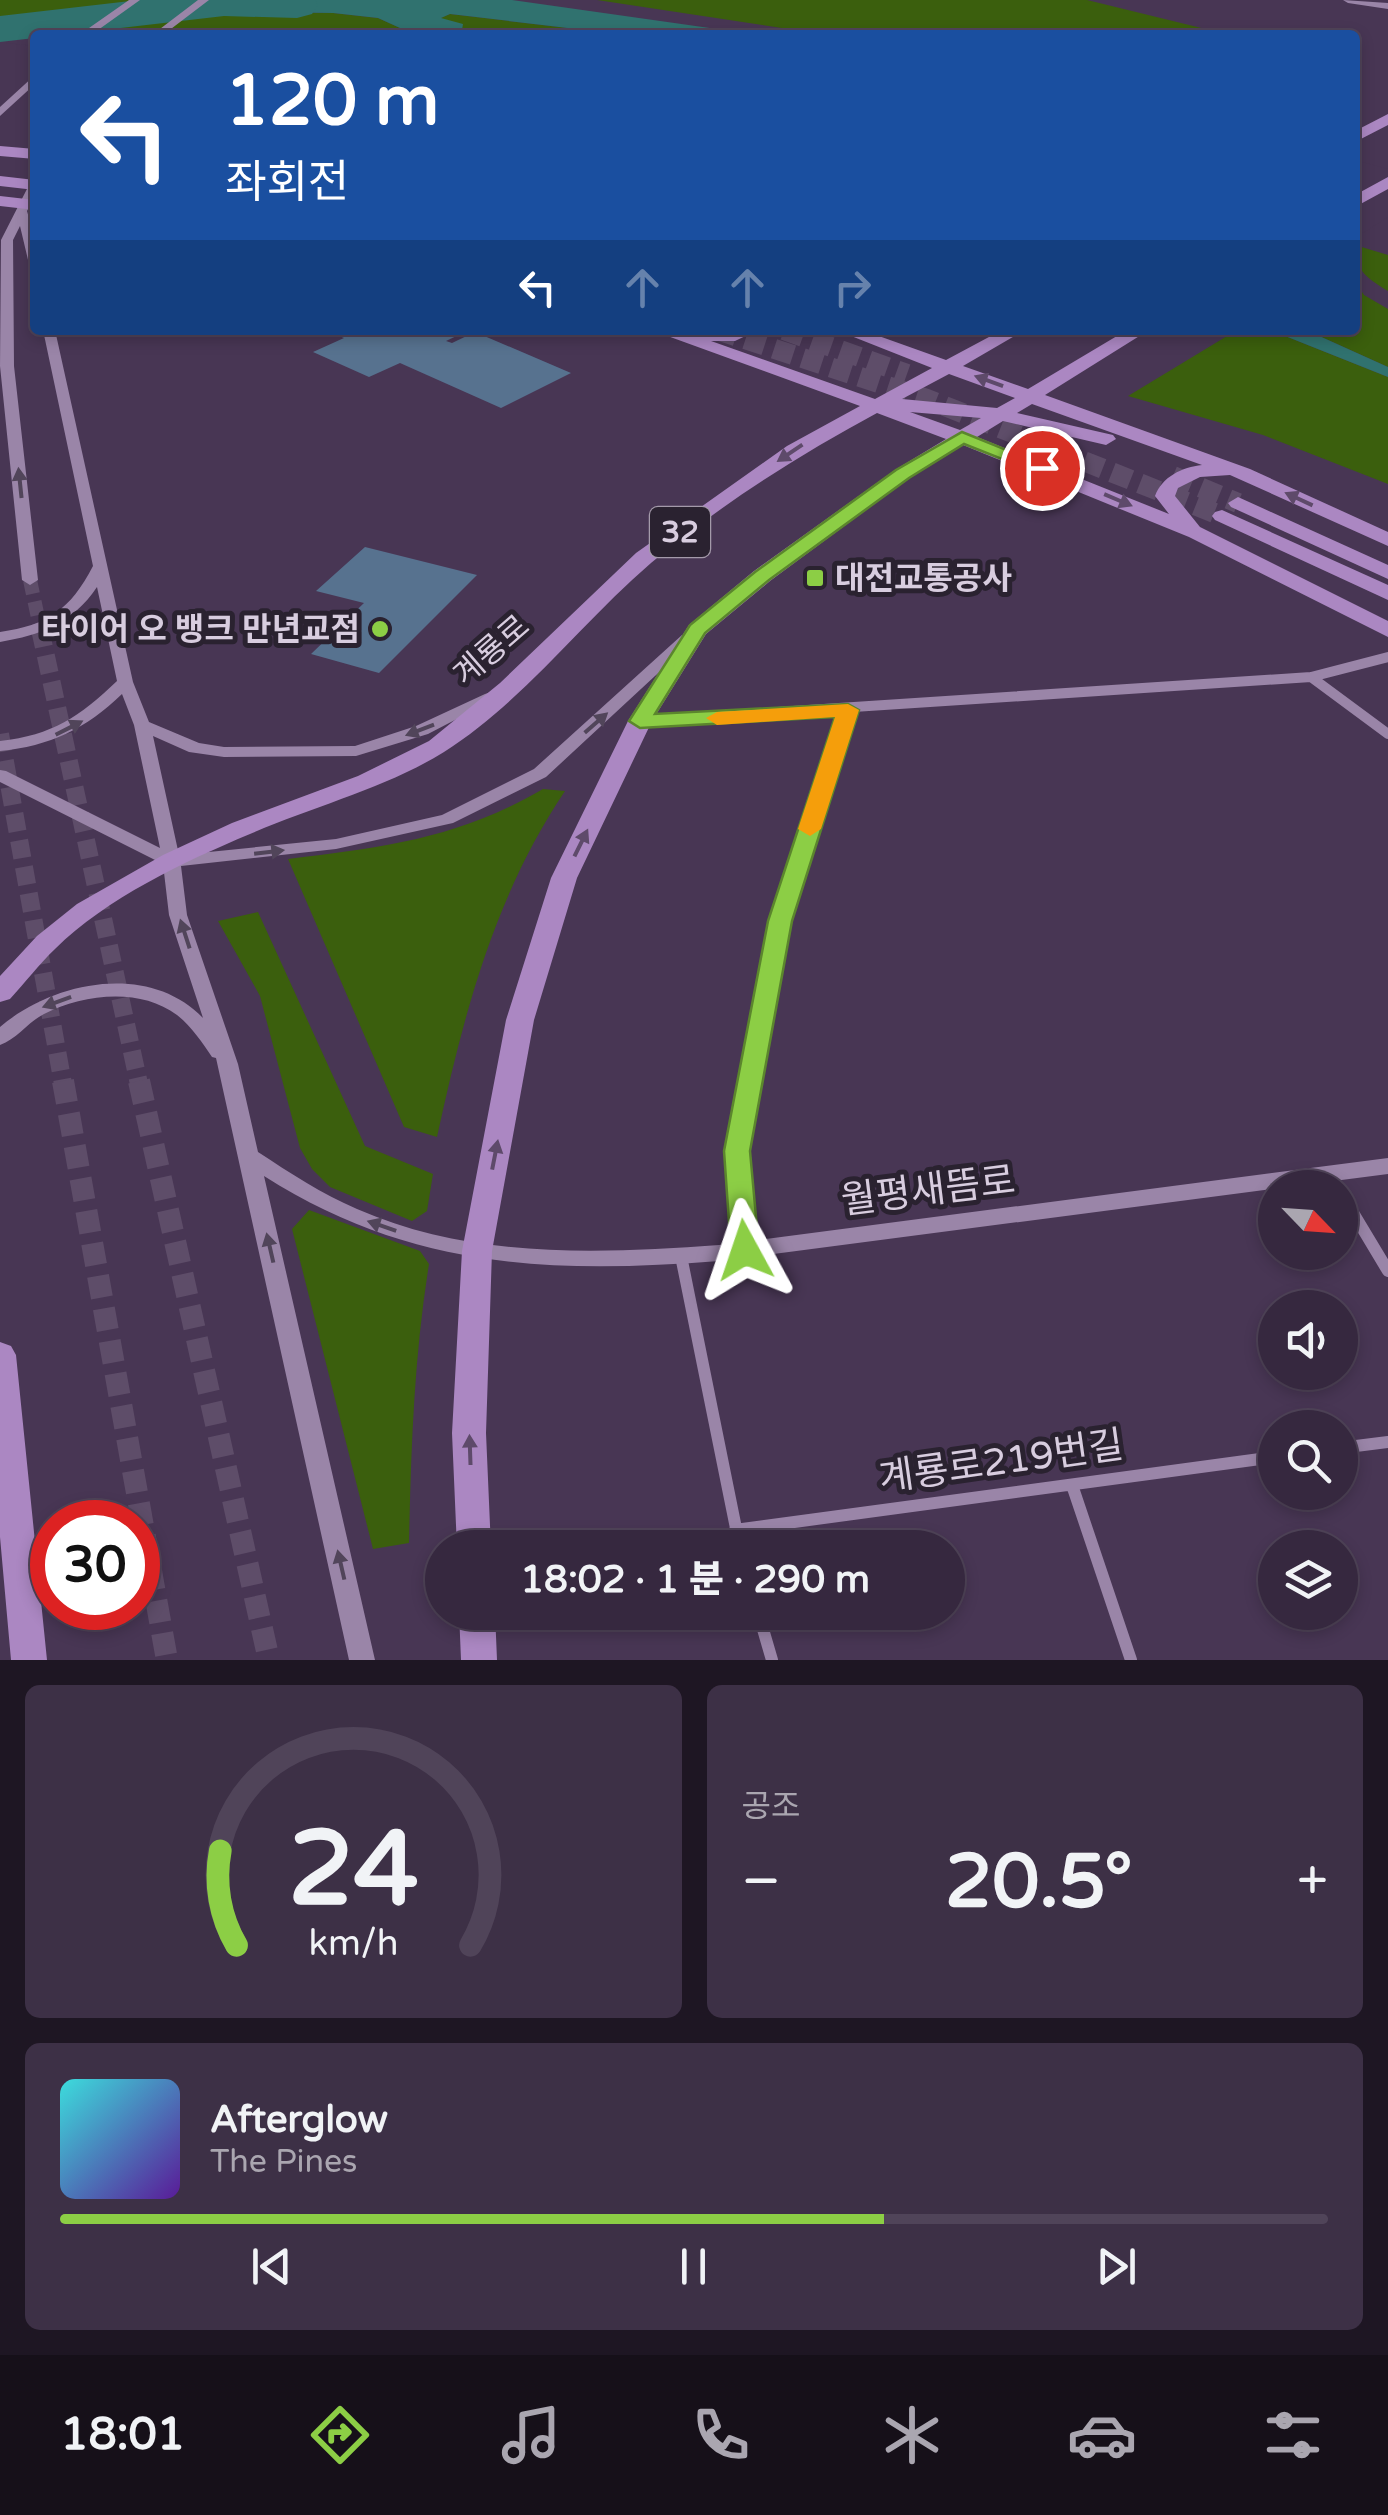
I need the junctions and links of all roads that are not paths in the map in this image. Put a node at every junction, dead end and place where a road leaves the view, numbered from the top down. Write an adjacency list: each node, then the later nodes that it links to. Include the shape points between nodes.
1 (135, 0): 5 (street)
2 (204, 0): 6 (street)
3 (1348, 0): 4 (main road)
4 (1388, 6)
5 (91, 30)
6 (164, 30)
7 (30, 83): 8 (street)
8 (0, 113)
9 (1388, 119): 10 (main road)
10 (1360, 135)
11 (0, 151): 12 (main road)
12 (30, 154)
13 (0, 170): 14 (main road)
14 (30, 173)
15 (0, 181): 17 (main road)
16 (1388, 182): 18 (main road)
17 (30, 184)
18 (1360, 199)
19 (0, 201): 20 (main road)
20 (29, 209): 37 (street, one-way to 20, via 7,366 7,240)
21 (50, 335): 35 (street)
22 (676, 335): 30 (main road)
23 (692, 335): 24 (main road)
24 (737, 335)
25 (859, 335): 28 (main road)
26 (1007, 335): 28 (main road, 계룡로 / 32)
27 (1132, 335): 29 (main road)
28 (949, 366): 29 (main road, one-way to 28); 30 (main road, 계룡로 / 32)
29 (1030, 396): 31 (main road); 32 (main road)
30 (874, 405): 31 (main road); 32 (main road, via 994,413); 45 (main road, 계룡로 / 32, one-way to 45, via 794,450 644,558)
31 (962, 437): 33 (main road, one-way to 33); 39 (main road, via 777,564)
32 (1243, 474): 33 (main road, via 1196,470 1169,485 1165,496); 34 (main road, one-way to 32)
33 (1196, 533): 40 (main road)
34 (1388, 540)
35 (100, 568): 41 (street, via 90,591 64,618); 44 (street)
36 (1388, 574): 38 (main road, via 1230,509)
37 (30, 580)
38 (1388, 593)
39 (697, 630): 47 (main road); 52 (street, one-way to 39, via 336,844 447,820 540,773)
40 (1388, 630)
41 (0, 637)
42 (1388, 656): 43 (street)
43 (1312, 677): 46 (street); 49 (street)
44 (125, 682): 48 (street); 50 (street, one-way to 44, via 39,743 89,718)
45 (508, 688): 48 (street, one-way to 48, via 422,730 356,750 224,752); 52 (main road, 계룡로 / 32, via 437,746)
46 (848, 710): 47 (street); 61 (street, via 780,921 737,1151)
47 (640, 721): 62 (main road, one-way to 47, via 520,1020 564,878)
48 (142, 725): 52 (street)
49 (1388, 734)
50 (0, 746)
51 (0, 774): 52 (street)
52 (172, 860): 53 (main road, 계룡로 / 32, via 86,910); 55 (street, one-way to 52, via 178,915)
53 (0, 993)
54 (0, 1038): 55 (street, one-way to 54, via 180,1007 126,991 63,999)
55 (228, 1064): 56 (street)
56 (250, 1157): 62 (street, 월평새뜸로, one-way to 56, via 354,1217); 75 (street, one-way to 56)
57 (1388, 1166): 58 (street, 월평새뜸로)
58 (1358, 1176)
59 (1258, 1193): 61 (street, 월평새뜸로)
60 (1358, 1221): 64 (street)
61 (745, 1250): 63 (street, 월평새뜸로)
62 (476, 1251): 63 (street, 월평새뜸로, via 579,1262); 70 (main road, one-way to 62, via 469,1433)
63 (681, 1256): 71 (street)
64 (1388, 1271)
65 (0, 1356): 74 (main road)
66 (1388, 1442): 67 (street)
67 (1358, 1446)
68 (1258, 1459): 69 (street, 계룡로219번길)
69 (1072, 1484): 71 (street, 계룡로219번길); 78 (street)
70 (473, 1530)
71 (735, 1530)
72 (478, 1630): 76 (main road)
73 (763, 1630): 77 (street)
74 (29, 1660)
75 (362, 1660)
76 (479, 1660)
77 (772, 1660)
78 (1131, 1660)

